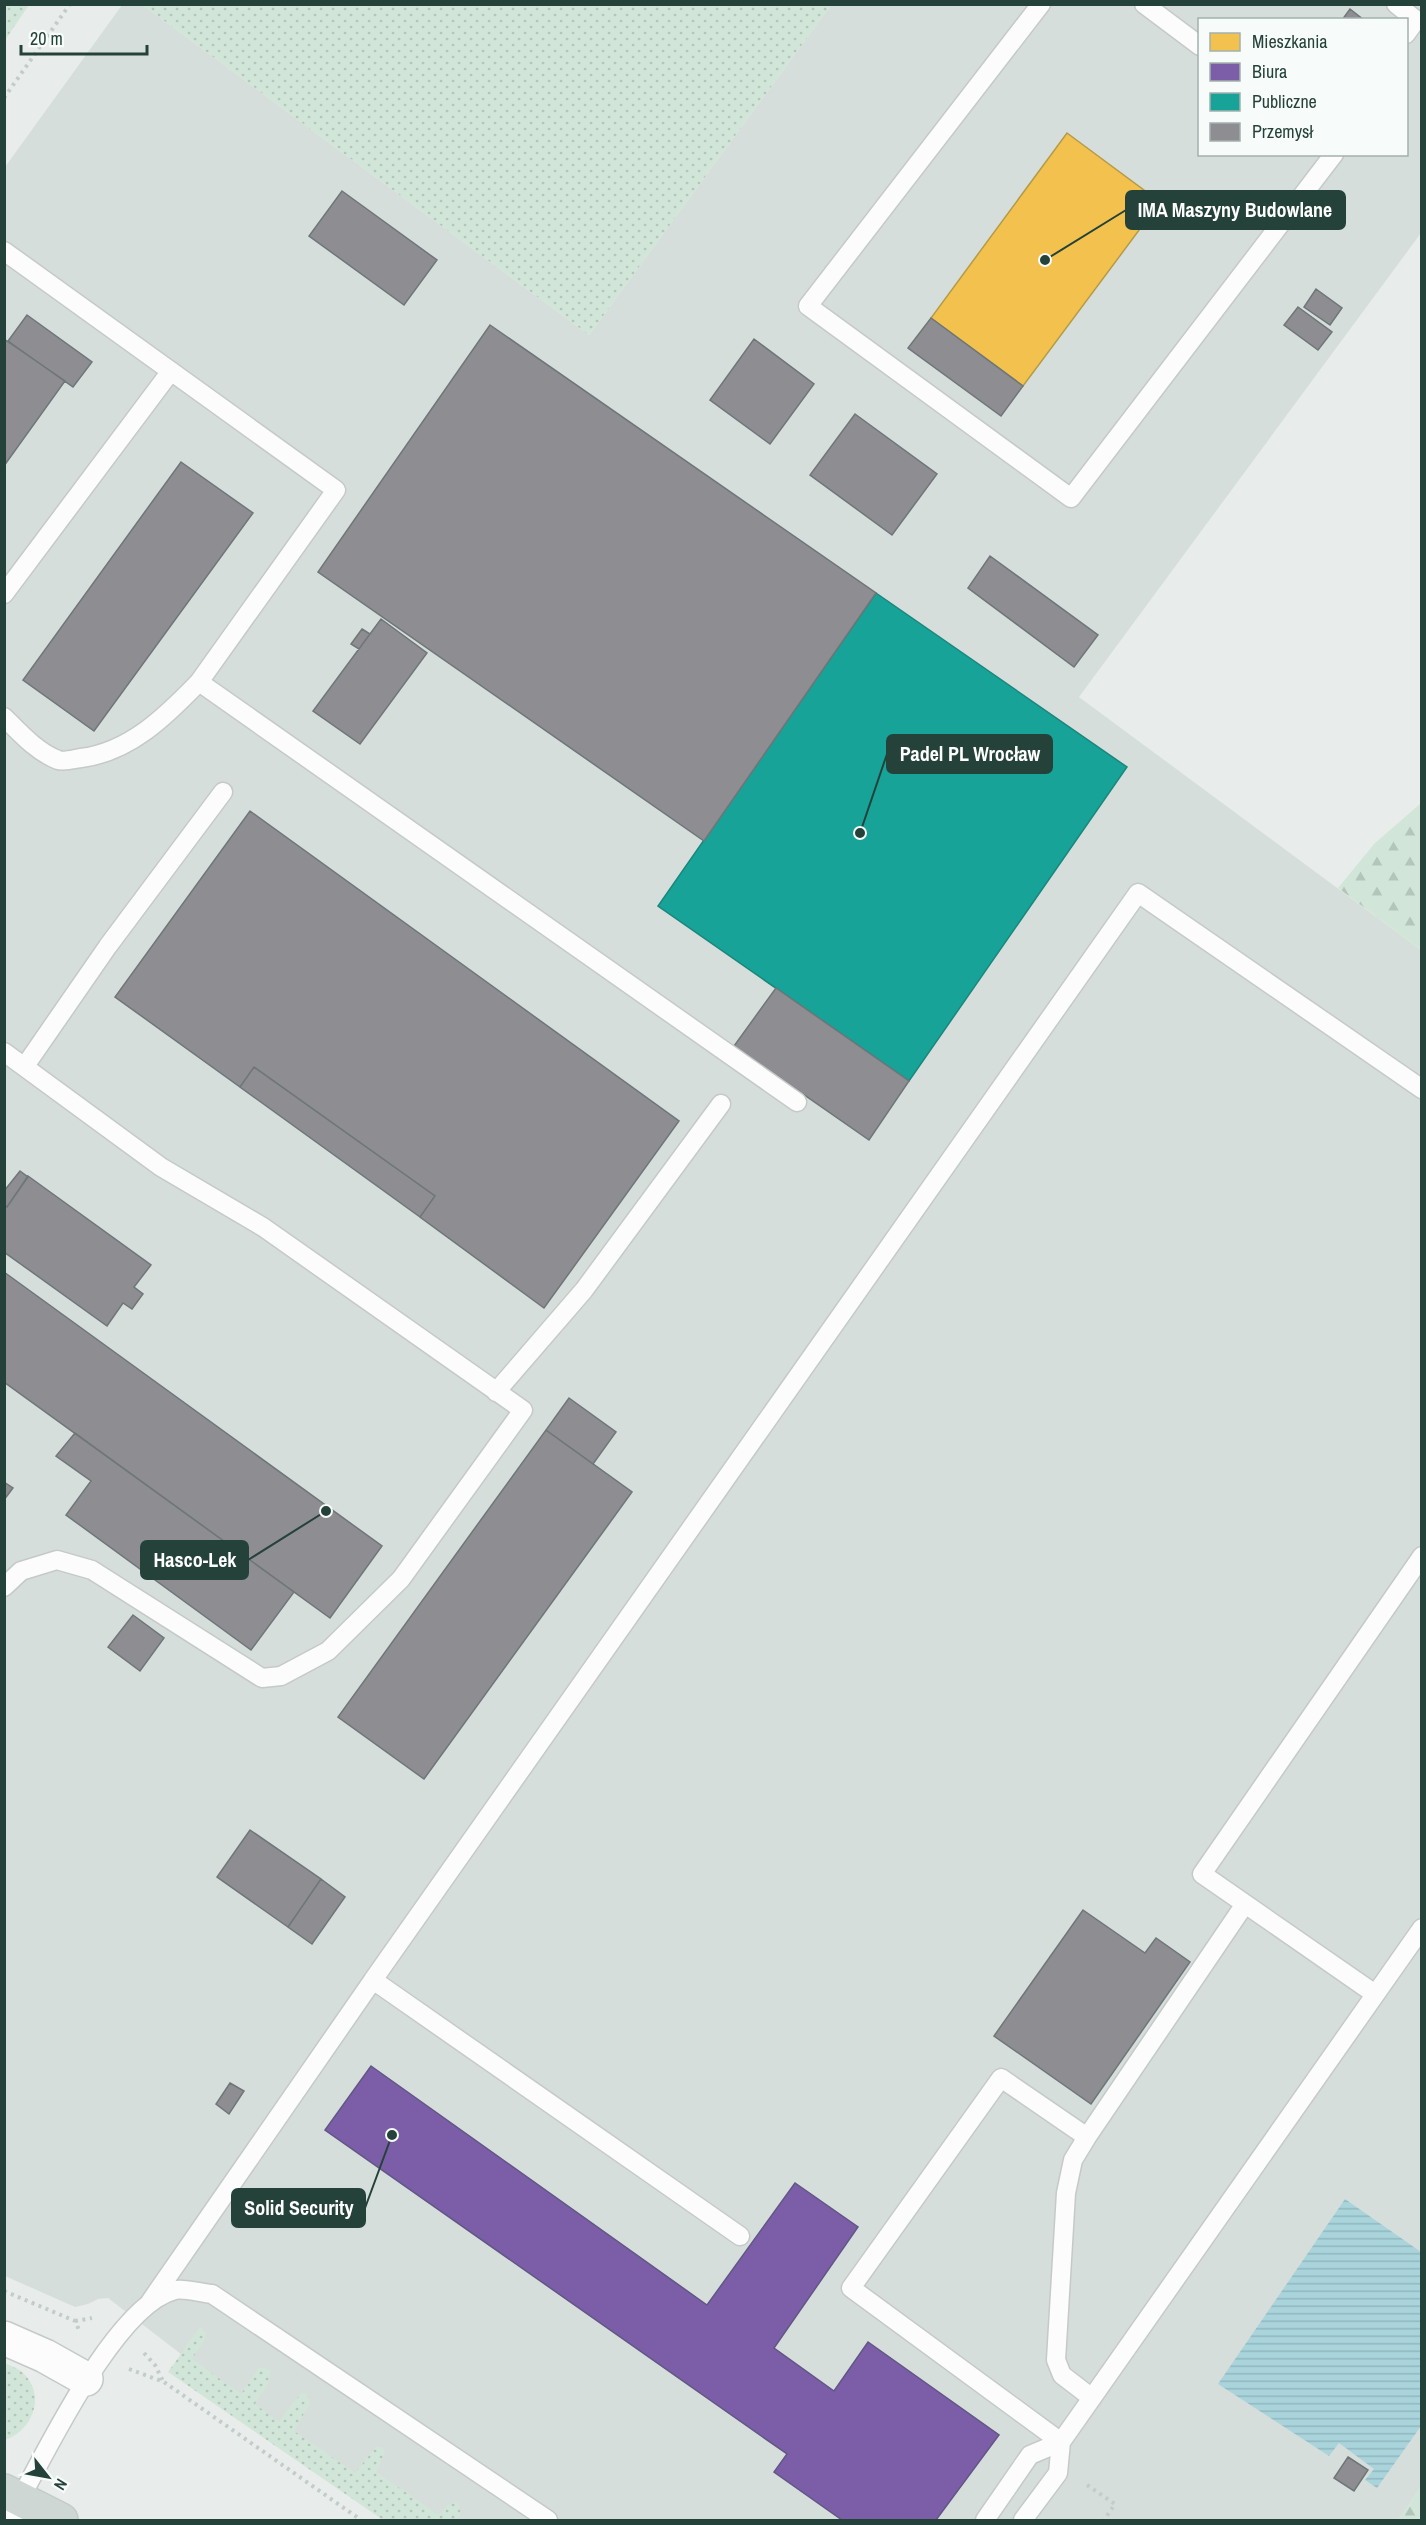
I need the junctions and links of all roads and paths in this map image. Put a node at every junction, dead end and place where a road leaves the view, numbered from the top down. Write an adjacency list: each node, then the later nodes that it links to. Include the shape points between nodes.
1 (70, 4): 7 (path)
2 (1041, 4): 8 (lane, via 808,306 1071,498)
3 (1144, 4): 6 (lane)
4 (1396, 4): 5 (lane, via 1416,20)
5 (1408, 32)
6 (1198, 44)
7 (4, 98)
8 (1332, 156)
9 (4, 251): 10 (lane)
10 (171, 371): 11 (lane); 12 (lane, via 336,490)
11 (4, 594)
12 (199, 682): 13 (lane, via 170,712 133,740 100,756 60,761 31,743); 18 (lane)
13 (4, 717)
14 (223, 792): 16 (lane)
15 (4, 1052): 16 (lane)
16 (24, 1066): 20 (lane, via 161,1167 263,1227)
17 (1422, 1089): 25 (lane, via 1138,893)
18 (797, 1102)
19 (721, 1104): 20 (lane, via 584,1290)
20 (496, 1392): 22 (lane, via 523,1410 401,1579 328,1651 281,1676 262,1678 92,1570 57,1560 21,1571)
21 (1422, 1556): 23 (lane, via 1202,1874)
22 (4, 1587)
23 (1245, 1904): 26 (lane); 27 (lane)
24 (1422, 1928): 26 (lane)
25 (373, 1980): 28 (lane); 30 (lane)
26 (1375, 1994): 39 (lane)
27 (1087, 2137): 39 (lane, via 1073,2160 1066,2193 1056,2360 1062,2375); 40 (lane, via 1001,2078 851,2289)
28 (740, 2236)
29 (4, 2291): 32 (path)
30 (150, 2303): 37 (lane); 45 (lane, via 176,2290 212,2294)
31 (98, 2318): 32 (path)
32 (75, 2321): 33 (path)
33 (82, 2335)
34 (4, 2338): 37 (street)
35 (141, 2351): 38 (path)
36 (127, 2369): 38 (path)
37 (86, 2379): 42 (lane)
38 (164, 2382): 44 (path)
39 (1092, 2398): 40 (lane)
40 (1061, 2442): 41 (lane); 46 (lane, via 1030,2455)
41 (1059, 2467): 47 (lane); 48 (path, via 1115,2504)
42 (11, 2503): 43 (main road)
43 (61, 2520)
44 (361, 2520)
45 (548, 2520)
46 (985, 2520)
47 (1023, 2520)
48 (1104, 2520)

